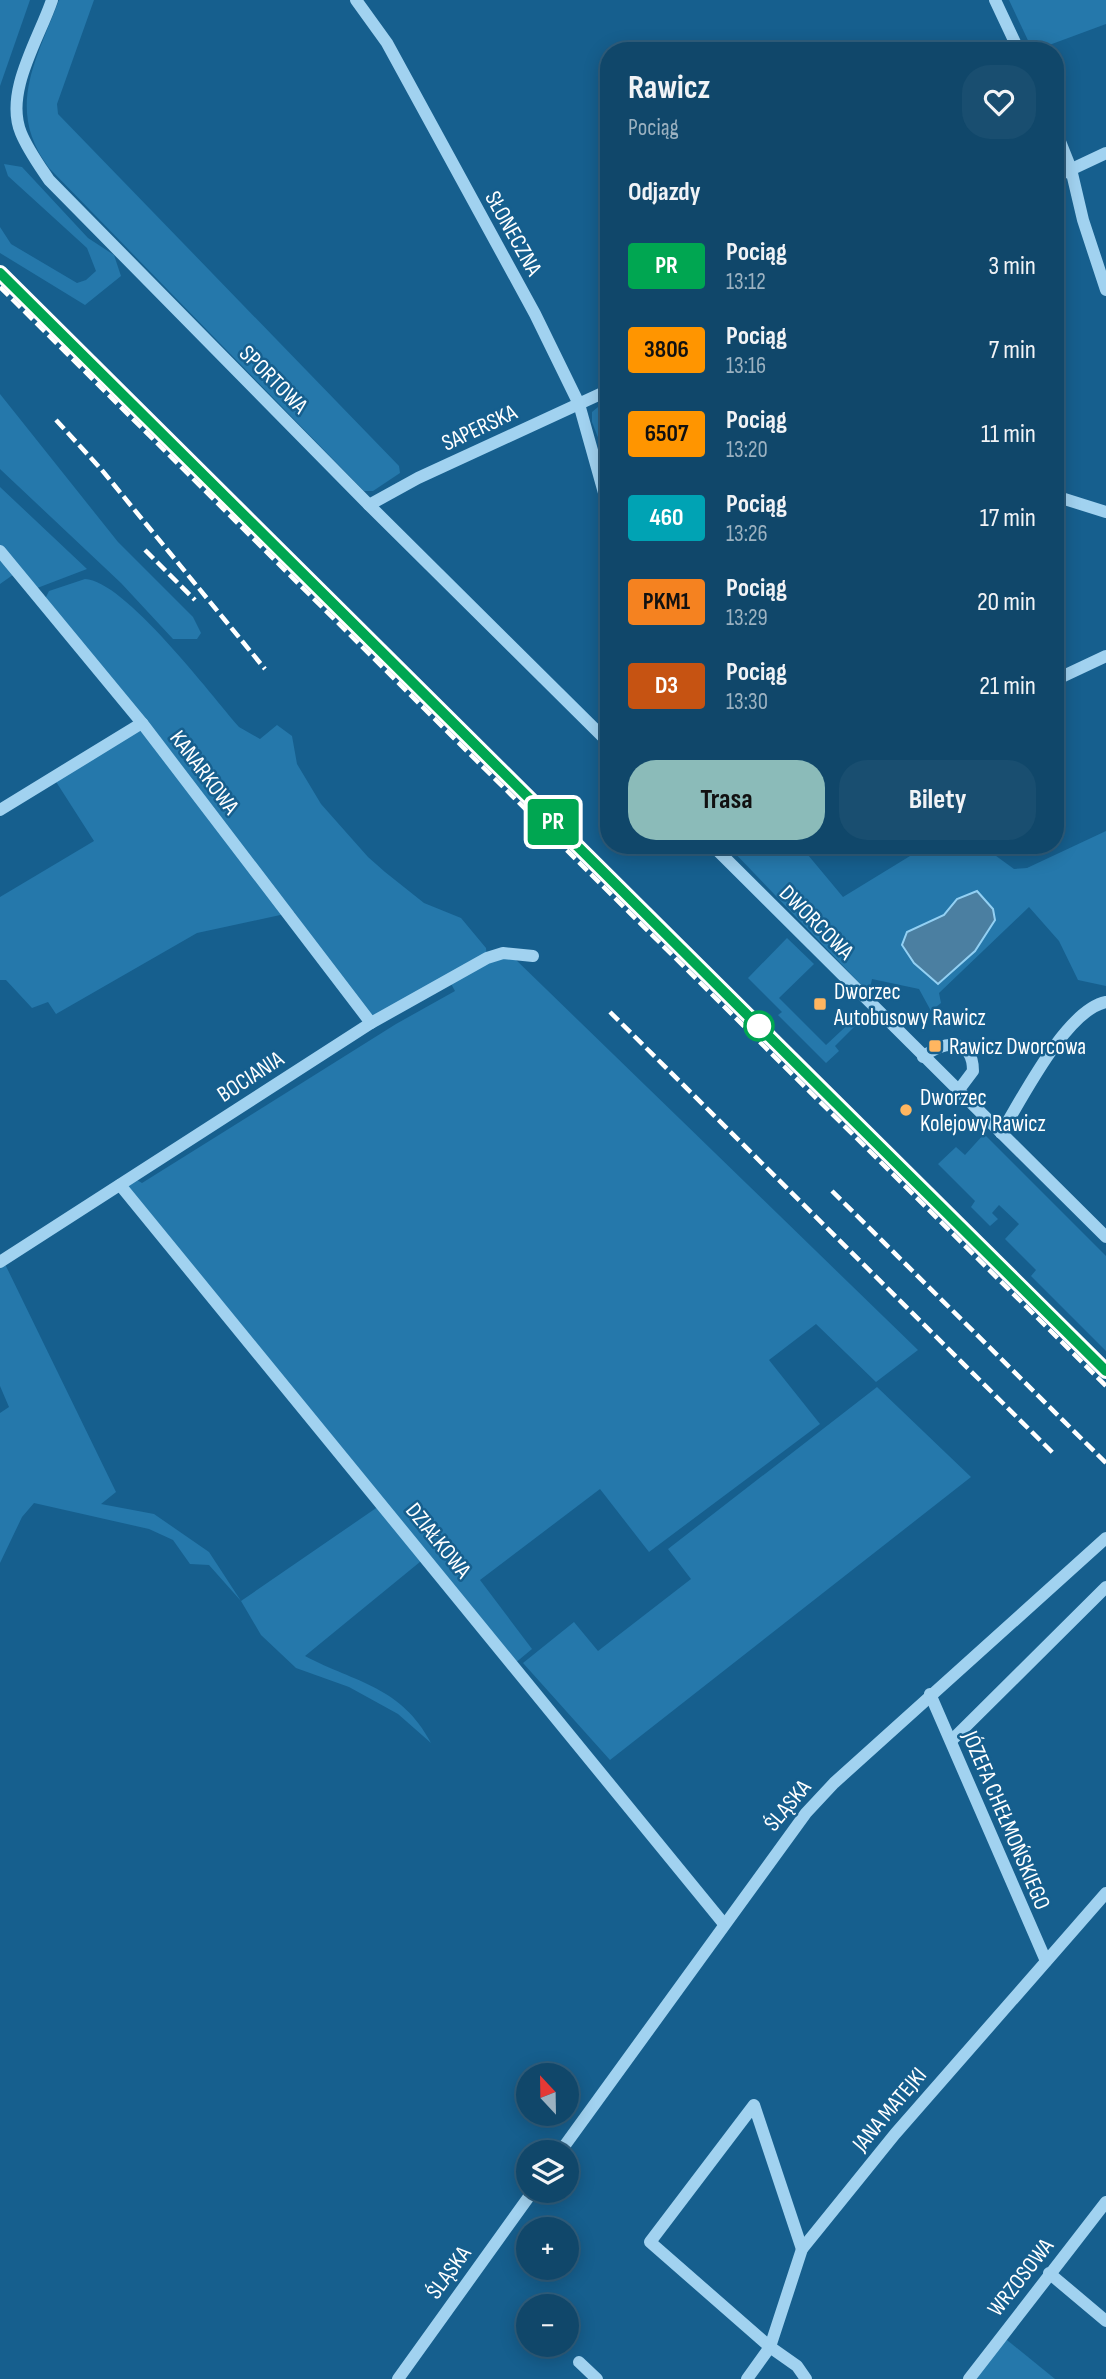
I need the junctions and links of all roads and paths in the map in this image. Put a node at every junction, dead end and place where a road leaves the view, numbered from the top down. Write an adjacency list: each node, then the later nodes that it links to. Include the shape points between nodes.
1 (52, 0): 14 (street, SPORTOWA, via 19,87 16,114 33,156 67,200)
2 (356, 0): 11 (street, SŁONECZNA, via 387,43)
3 (995, 0): 4 (street)
4 (1015, 42)
5 (1064, 151): 7 (street)
6 (1106, 153): 7 (street)
7 (1071, 169): 8 (street); 9 (street)
8 (1064, 172)
9 (1106, 290)
10 (600, 394): 11 (street, SAPERSKA)
11 (579, 404): 12 (street, SŁONECZNA); 14 (street, SAPERSKA)
12 (600, 479)
13 (1064, 499): 15 (street)
14 (369, 505): 20 (street, SPORTOWA)
15 (1106, 512)
16 (0, 551): 19 (street, KANARKOWA)
17 (1106, 656): 18 (street)
18 (1064, 676)
19 (142, 723): 21 (street); 25 (street, KANARKOWA)
20 (600, 734)
21 (0, 810)
22 (721, 854): 26 (street, DWORCOWA)
23 (533, 957): 25 (street, BOCIANIA, via 503,954 487,958)
24 (1106, 1002): 28 (street, via 1096,1004 1072,1024)
25 (371, 1023): 29 (street, BOCIANIA)
26 (923, 1057): 27 (street, DWORCOWA); 27 (street, via 946,1043 964,1049 972,1071)
27 (958, 1091): 28 (street, DWORCOWA)
28 (1001, 1133): 30 (street, DWORCOWA)
29 (120, 1185): 31 (street, BOCIANIA); 37 (street, DZIAŁKOWA)
30 (1106, 1237)
31 (0, 1262)
32 (1106, 1538): 34 (street, ŚLĄSKA)
33 (1106, 1587): 35 (street)
34 (930, 1695): 35 (street, JÓZEFA CHEŁMOŃSKIEGO); 37 (street, ŚLĄSKA, via 806,1813)
35 (951, 1741): 38 (street, JÓZEFA CHEŁMOŃSKIEGO)
36 (1106, 1892): 38 (street, JANA MATEJKI)
37 (724, 1924): 39 (street, ŚLĄSKA)
38 (1046, 1961): 42 (street, JANA MATEJKI)
39 (569, 2140)
40 (1106, 2202): 43 (street, WRZOSOWA)
41 (524, 2203): 47 (street, ŚLĄSKA)
42 (802, 2249): 45 (street, JANA MATEJKI); 45 (street, via 754,2105 650,2242)
43 (1049, 2273): 44 (street); 51 (street, WRZOSOWA)
44 (1106, 2321)
45 (770, 2347): 49 (street, JANA MATEJKI); 50 (street, via 797,2366)
46 (579, 2362): 48 (street)
47 (398, 2379)
48 (597, 2379)
49 (747, 2379)
50 (806, 2379)
51 (969, 2379)

